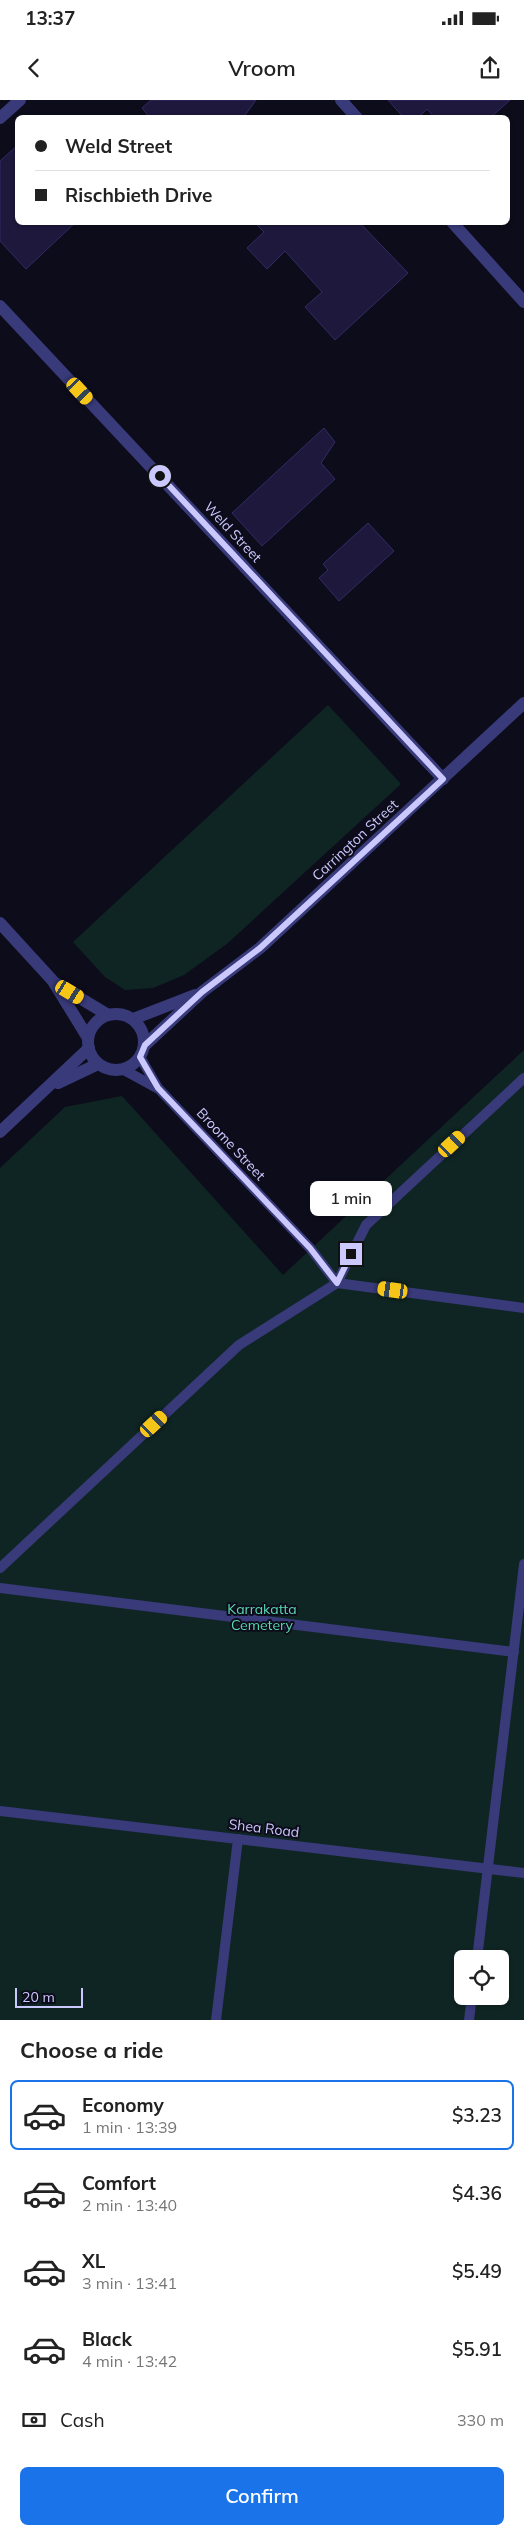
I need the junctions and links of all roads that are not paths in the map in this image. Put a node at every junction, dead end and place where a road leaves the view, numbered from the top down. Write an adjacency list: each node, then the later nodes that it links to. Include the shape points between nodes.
1 (20, 100): 4 (street)
2 (341, 100): 3 (street)
3 (354, 115)
4 (0, 118)
5 (455, 225): 6 (street)
6 (524, 302)
7 (0, 306): 9 (street, Weld Street)
8 (524, 703): 9 (street, Carrington Street)
9 (443, 779): 12 (street, Carrington Street, via 260,948)
10 (0, 923): 11 (street)
11 (53, 981): 13 (street); 15 (street)
12 (202, 992): 14 (street, Carrington Street); 16 (street, Carrington Street)
13 (108, 1015): 14 (street); 15 (street, via 95,1023)
14 (133, 1019): 16 (street, via 142,1030)
15 (89, 1043): 17 (street); 20 (street)
16 (142, 1051): 18 (street); 21 (lane, Broome Street)
17 (98, 1064): 18 (street, via 106,1069); 20 (street)
18 (124, 1070): 21 (lane, Broome Street)
19 (524, 1078): 23 (lane, via 366,1225)
20 (49, 1087): 22 (street)
21 (158, 1088): 23 (lane, Broome Street, via 310,1248)
22 (0, 1132)
23 (337, 1283): 24 (lane); 26 (lane, via 239,1345)
24 (524, 1308)
25 (524, 1564): 28 (lane)
26 (0, 1568)
27 (0, 1588): 28 (lane)
28 (514, 1652): 31 (lane)
29 (0, 1811): 30 (lane, Shea Road)
30 (238, 1839): 31 (lane, Shea Road); 35 (lane)
31 (488, 1869): 32 (lane, Shea Road); 33 (lane)
32 (524, 1873)
33 (478, 1950)
34 (471, 2005): 36 (lane)
35 (216, 2020)
36 (469, 2020)

